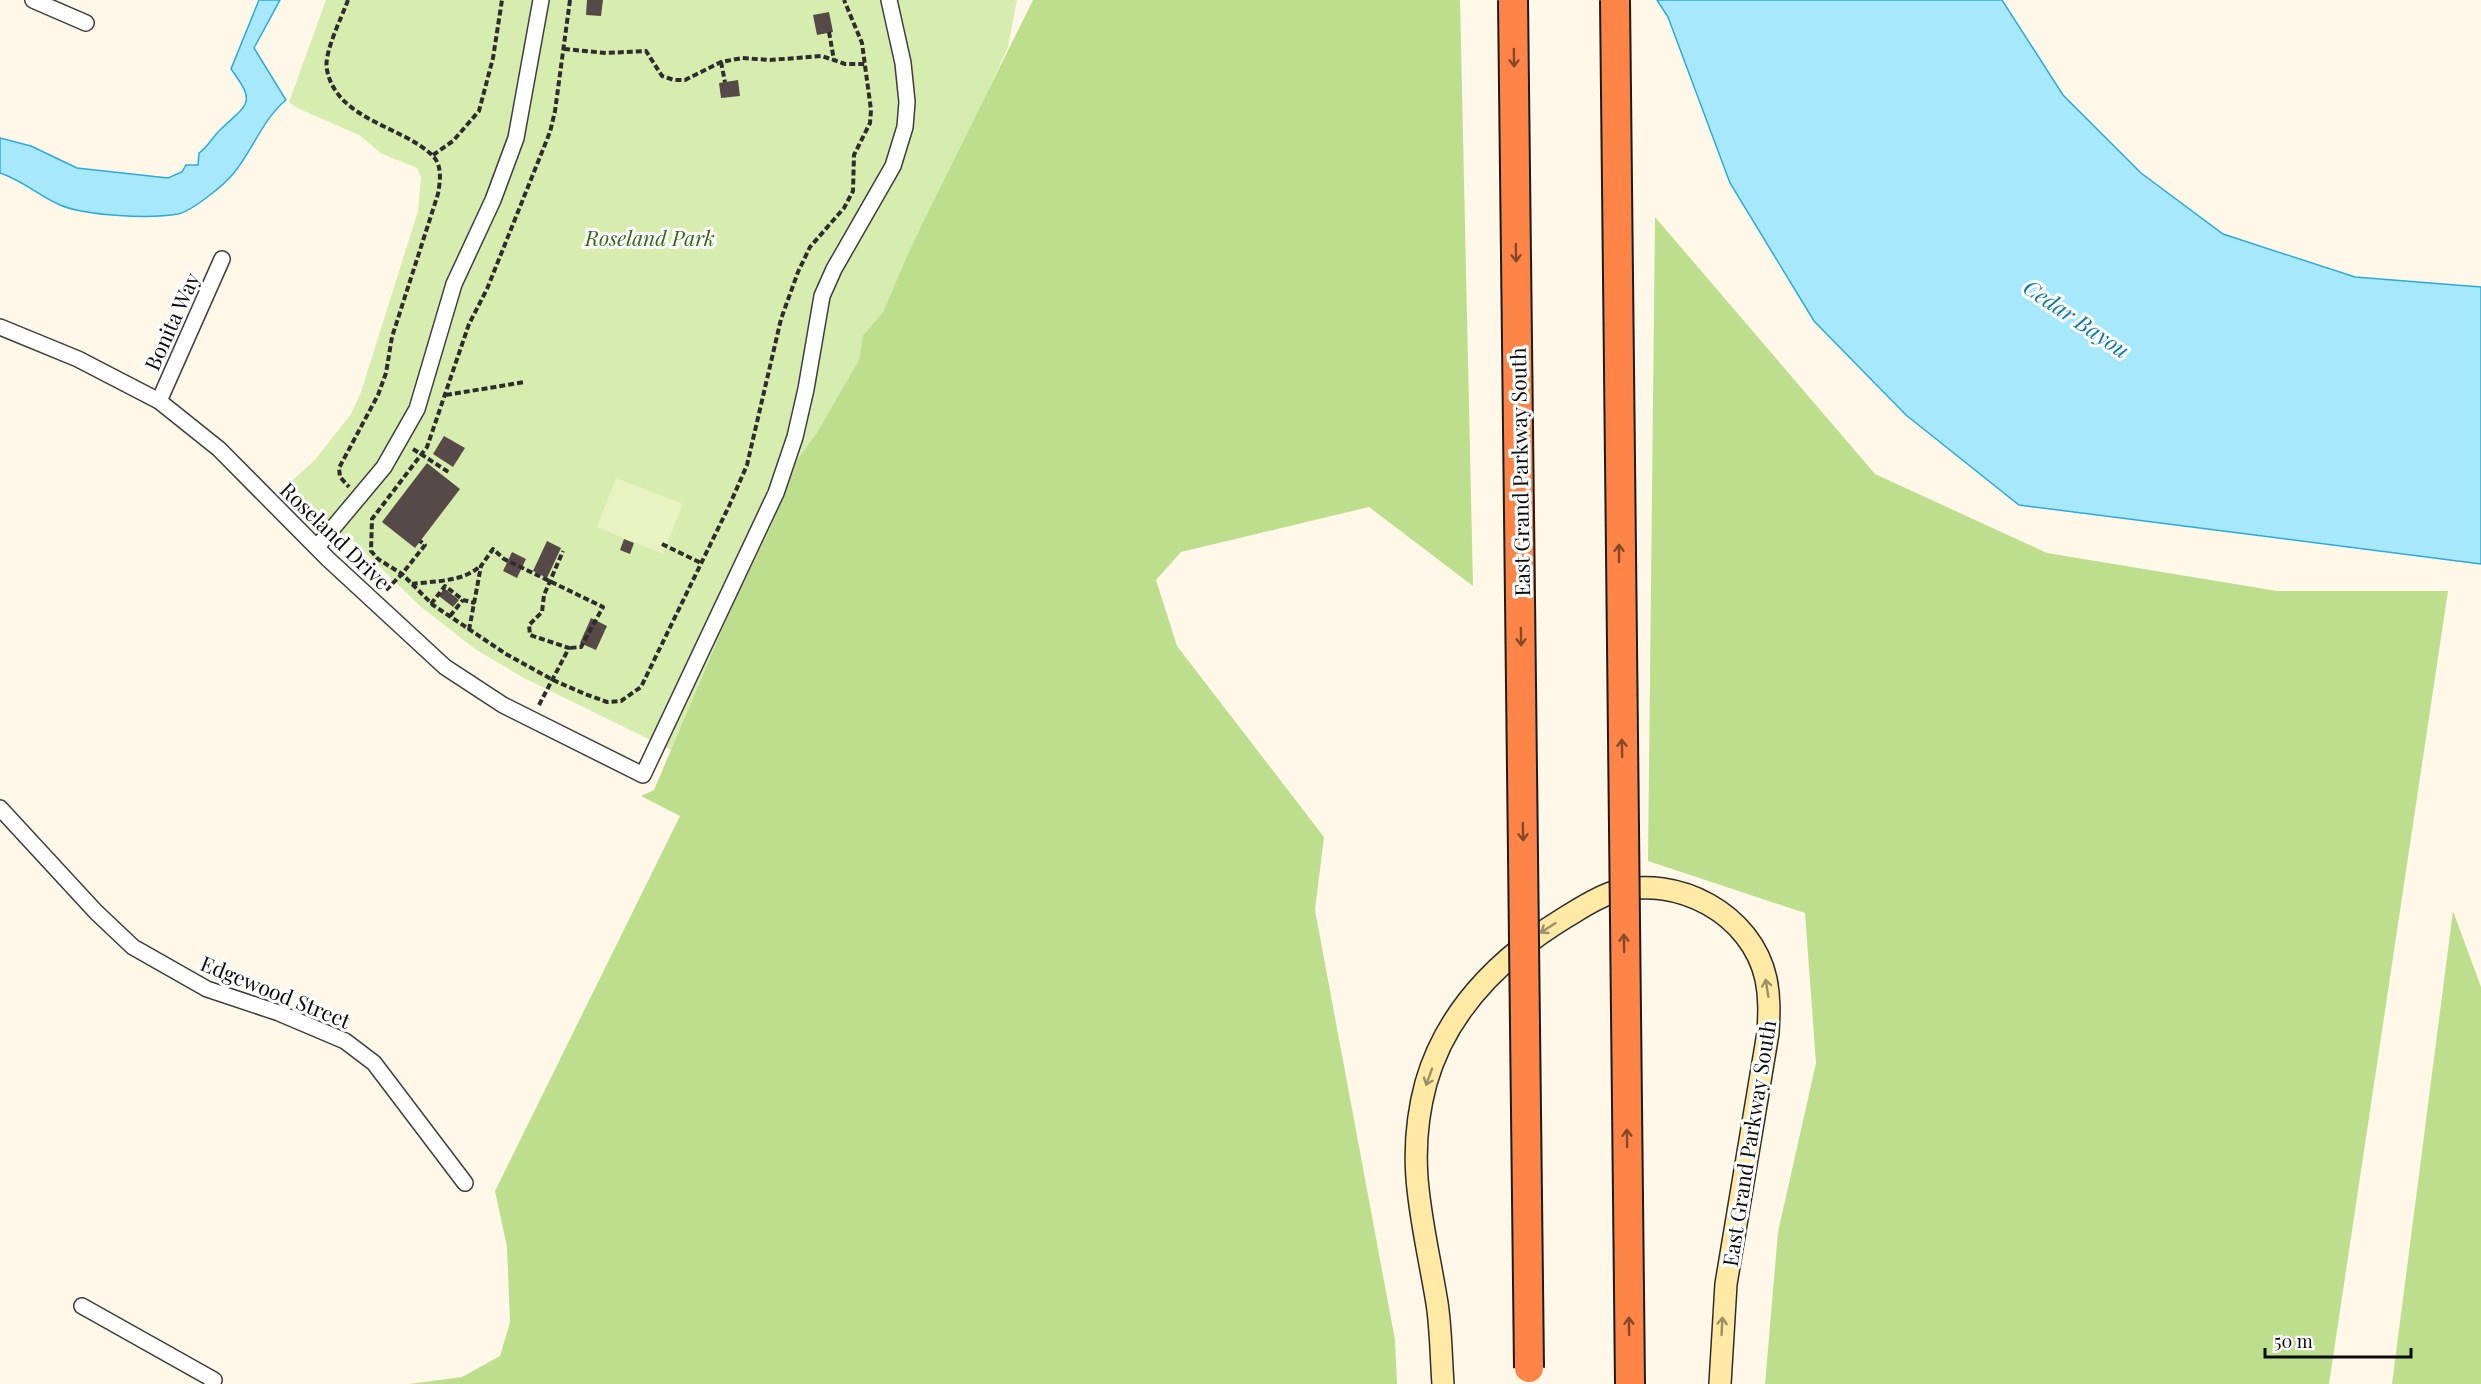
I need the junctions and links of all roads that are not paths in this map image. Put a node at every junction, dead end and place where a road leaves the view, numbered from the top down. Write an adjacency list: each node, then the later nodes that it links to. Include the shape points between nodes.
1 (33, 0): 6 (street)
2 (541, 0): 10 (street, via 516,138 493,200 454,284 428,380 401,441)
3 (889, 0): 10 (street, Roseland Drive, via 903,63 906,127 893,166 822,296 795,437 776,493 643,775 503,705 445,667)
4 (1513, 0): 14 (highway, East Grand Parkway South, one-way to 14, bridge)
5 (1615, 0): 17 (highway, one-way to 5, bridge)
6 (87, 23)
7 (222, 259): 9 (street, Bonita Way)
8 (0, 327): 9 (street, Roseland Drive, via 78,359)
9 (159, 400): 10 (street, Roseland Drive, via 219,450)
10 (317, 548)
11 (0, 808): 12 (street, Edgewood Street, via 133,947 207,989 345,1041 374,1063)
12 (465, 1183)
13 (82, 1306): 15 (street)
14 (1529, 1379)
15 (213, 1382)
16 (1443, 1384): 18 (street, East Grand Parkway South, one-way to 16, via 1725,1284 1768,1033 1766,977 1755,950 1725,914 1696,897 1669,889 1640,888 1613,892 1519,948 1463,1006 1442,1043 1417,1119 1416,1190 1437,1304)
17 (1630, 1384)
18 (1720, 1384)

